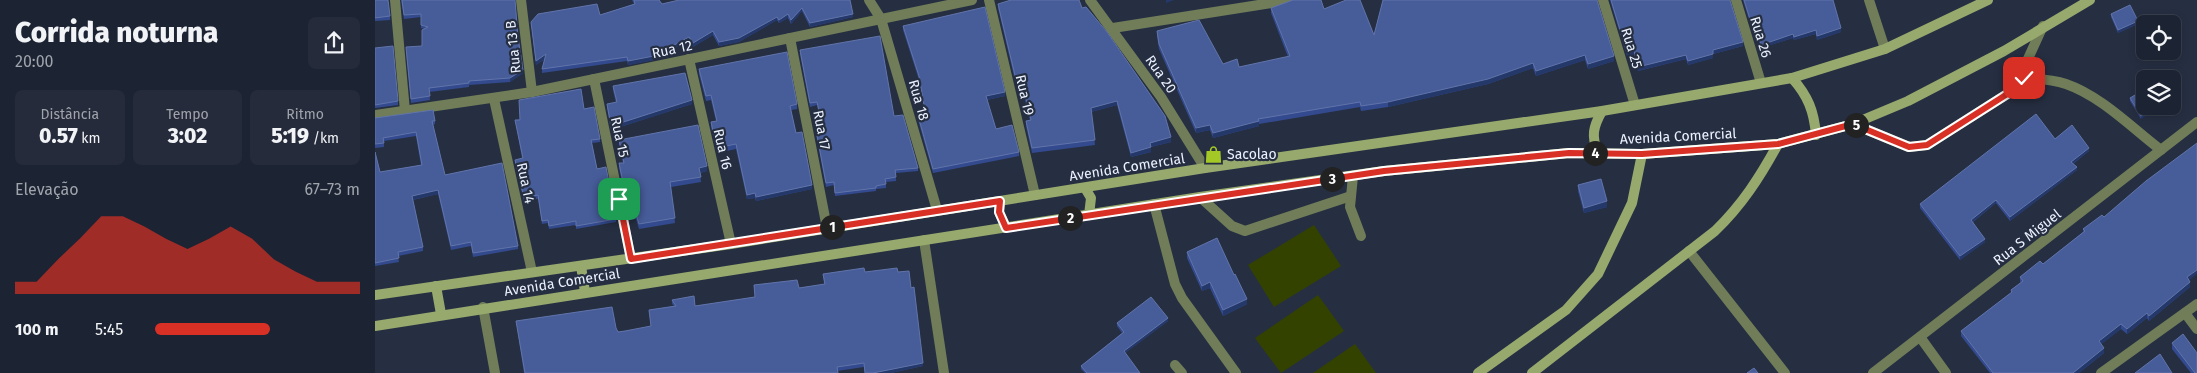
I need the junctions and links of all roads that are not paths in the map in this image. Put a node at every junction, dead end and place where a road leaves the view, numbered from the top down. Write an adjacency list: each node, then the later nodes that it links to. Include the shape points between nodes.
1 (395, 0): 26 (street)
2 (521, 0): 23 (street, Rua 13 B)
3 (869, 0): 13 (street, Rua 18)
4 (972, 0): 13 (street, Rua 12)
5 (989, 0): 39 (street, Rua 19)
6 (1090, 0): 15 (street, Rua 20)
7 (1290, 0): 15 (street)
8 (1603, 0): 25 (street, Rua 25)
9 (1736, 0): 22 (street, Rua 26)
10 (1869, 0): 17 (street)
11 (1988, 0): 17 (street, Avenida Comercial)
12 (2090, 0): 14 (street, Avenida Comercial)
13 (881, 19): 16 (street, Rua 12); 44 (street, Rua 18)
14 (2043, 26): 20 (street, via 2025,63); 30 (street, Avenida Comercial, via 2004,51 1908,101)
15 (1113, 28): 36 (street, Rua 20)
16 (790, 38): 18 (street, Rua 12); 46 (street, Rua 17)
17 (1885, 49): 19 (street, Avenida Comercial)
18 (689, 59): 21 (street, Rua 12); 50 (street, Rua 16)
19 (1792, 78): 22 (street, Avenida Comercial); 31 (street, via 1812,108)
20 (2024, 78): 30 (street, via 2012,91 1927,145 1909,147); 33 (street, via 2051,80 2081,90)
21 (594, 80): 23 (street, Rua 12); 52 (street, Rua 15)
22 (1761, 83): 25 (street, Avenida Comercial)
23 (532, 92): 24 (street, Rua 12)
24 (494, 99): 26 (street, Rua 12); 54 (street, Rua 14)
25 (1635, 105): 27 (street, Avenida Comercial)
26 (405, 111): 28 (street, Rua 12)
27 (1602, 111): 34 (street, via 1592,138); 36 (street, Avenida Comercial)
28 (375, 115)
29 (2197, 122): 33 (street, Rua S Miguel)
30 (1853, 124): 31 (street, Avenida Comercial)
31 (1816, 135): 32 (street, Avenida Comercial)
32 (1778, 144): 35 (street, Avenida Comercial); 51 (street, via 1739,208)
33 (2161, 150): 64 (street, Rua S Miguel)
34 (1598, 153): 35 (street, Avenida Comercial); 37 (street, Avenida Comercial, via 1569,153)
35 (1642, 154): 68 (street, via 1632,203 1598,274 1565,310)
36 (1205, 168): 38 (street, Avenida Comercial)
37 (1353, 176): 40 (street); 41 (street, Avenida Comercial)
38 (1085, 188): 39 (street, Avenida Comercial); 45 (street, via 1091,198)
39 (1035, 196): 42 (street, Avenida Comercial)
40 (1351, 196): 41 (street, via 1245,231 1232,226); 48 (street, via 1350,207)
41 (1200, 197): 43 (street, Avenida Comercial)
42 (1000, 201): 44 (street, Avenida Comercial); 47 (street, via 999,212)
43 (1154, 204): 45 (street, Avenida Comercial); 67 (street, via 1175,284)
44 (937, 210): 46 (street, Avenida Comercial)
45 (1089, 215): 47 (street, Avenida Comercial)
46 (827, 228): 50 (street, Avenida Comercial)
47 (1006, 228): 49 (street, Avenida Comercial)
48 (1361, 236)
49 (924, 240): 56 (street, Avenida Comercial); 66 (street)
50 (731, 244): 52 (street, Avenida Comercial)
51 (1689, 251): 69 (street); 70 (street)
52 (631, 259): 53 (street, Avenida Comercial)
53 (581, 266): 54 (street, Avenida Comercial); 56 (street)
54 (532, 272): 55 (street, Avenida Comercial)
55 (436, 286): 57 (street, Avenida Comercial); 61 (street)
56 (585, 292): 59 (street, Avenida Comercial)
57 (375, 295)
58 (2197, 304): 60 (street)
59 (483, 308): 61 (street, Avenida Comercial); 65 (street)
60 (2185, 313): 63 (street); 73 (street)
61 (441, 314): 62 (street, Avenida Comercial)
62 (375, 326)
63 (2197, 330)
64 (1920, 337): 71 (street, Rua S Miguel); 72 (street)
65 (495, 373)
66 (944, 373)
67 (1236, 373)
68 (1479, 373)
69 (1532, 373)
70 (1785, 373)
71 (1873, 373)
72 (1947, 373)
73 (2101, 373)

